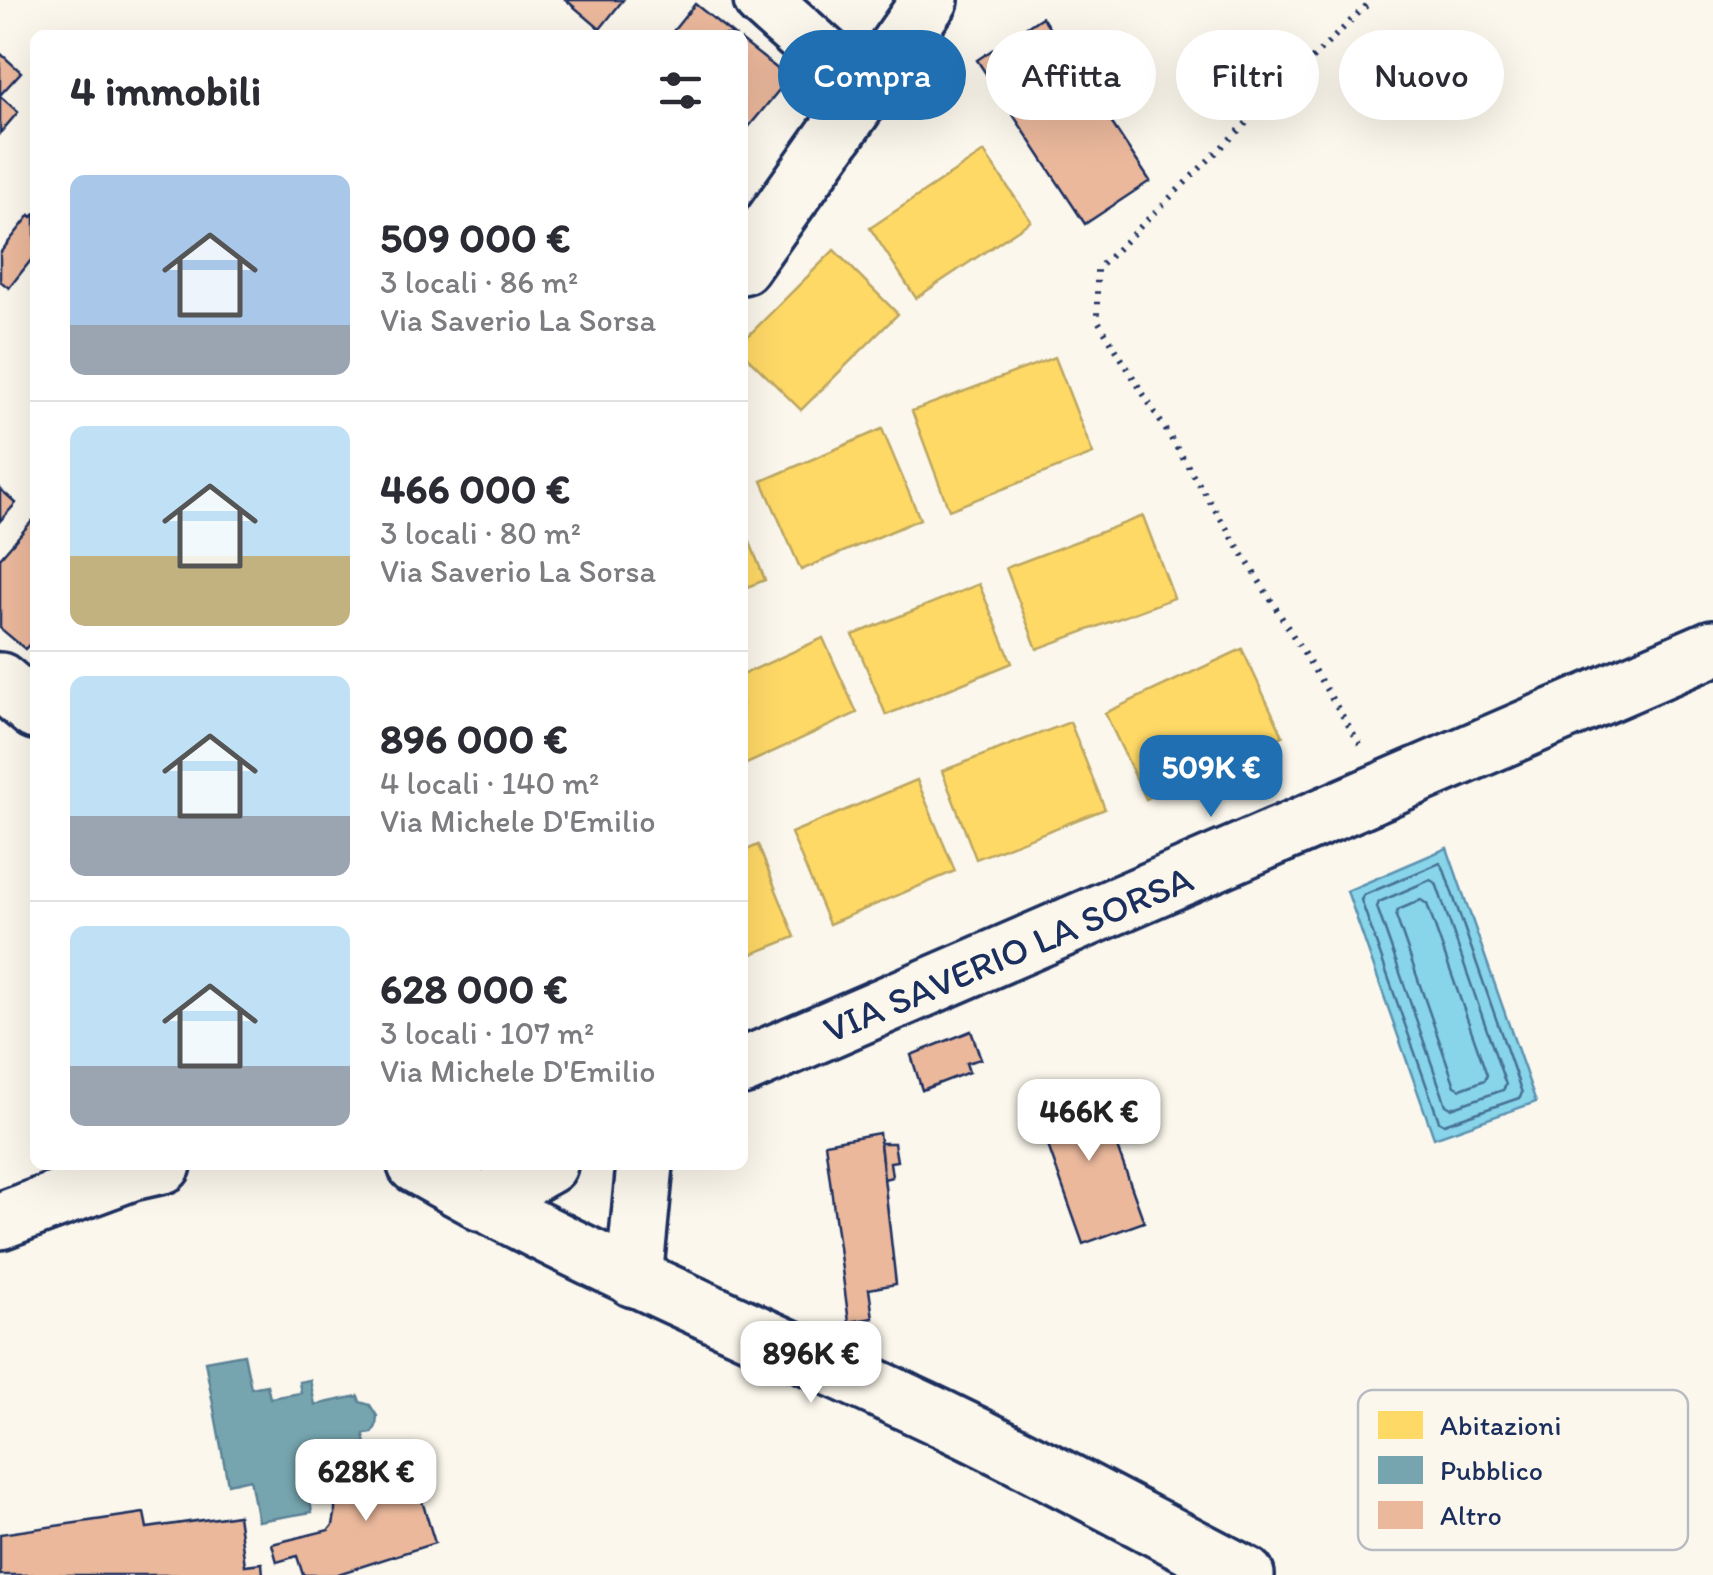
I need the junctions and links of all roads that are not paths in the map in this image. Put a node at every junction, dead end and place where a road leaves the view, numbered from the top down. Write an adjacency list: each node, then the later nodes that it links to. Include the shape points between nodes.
1 (762, 0): 3 (street)
2 (930, 0): 4 (street)
3 (796, 30)
4 (909, 30)
5 (845, 120): 6 (street)
6 (748, 257)
7 (1713, 648): 10 (street, VIA SAVERIO LA SORSA)
8 (0, 681): 9 (street)
9 (30, 707)
10 (748, 1065)
11 (135, 1170): 16 (street)
12 (425, 1170): 15 (street)
13 (540, 1170): 15 (street)
14 (645, 1170): 17 (street)
15 (482, 1203): 17 (street)
16 (0, 1220)
17 (634, 1279): 18 (street, via 951,1423)
18 (1246, 1575)

